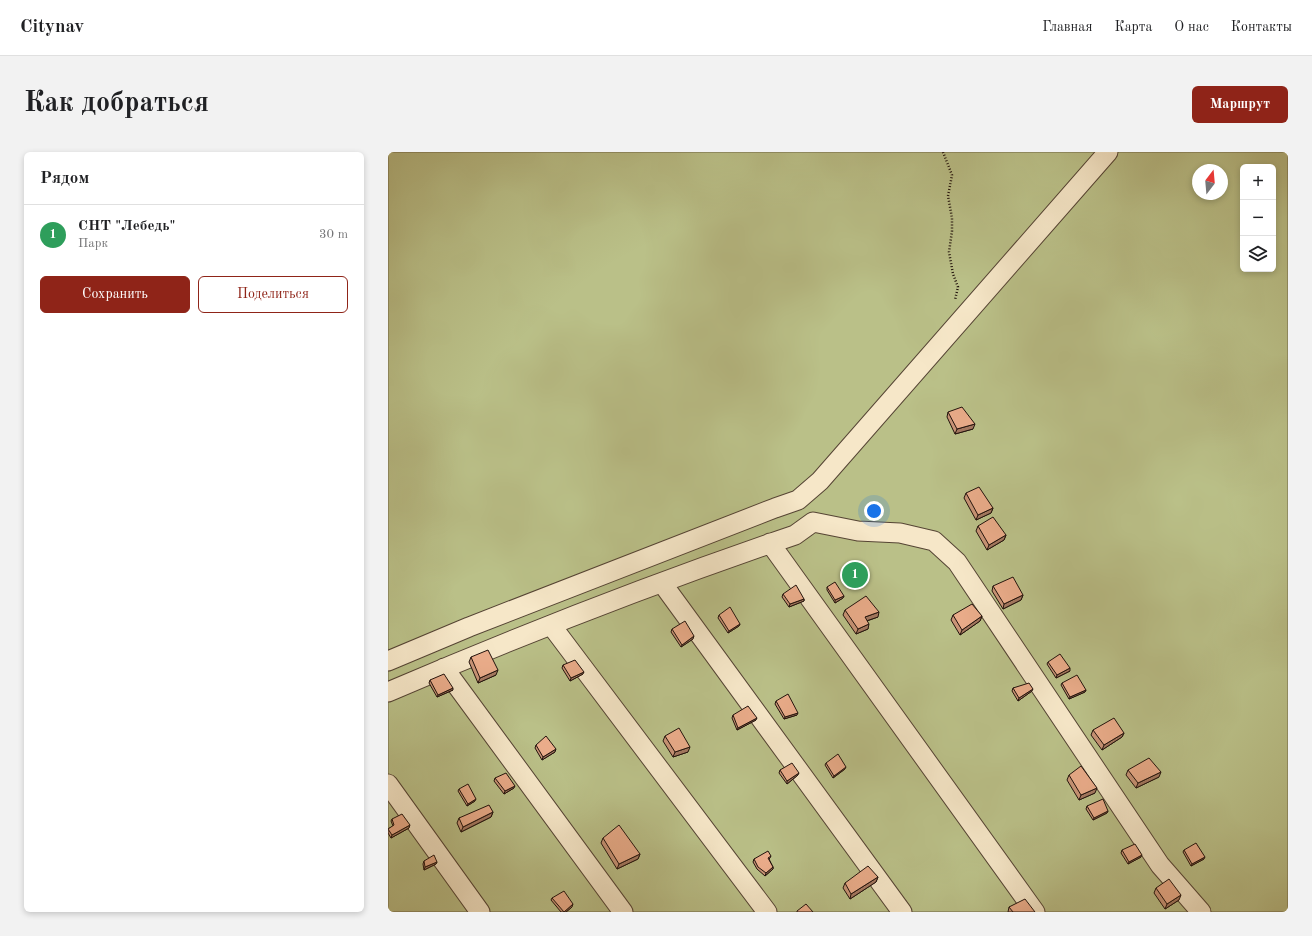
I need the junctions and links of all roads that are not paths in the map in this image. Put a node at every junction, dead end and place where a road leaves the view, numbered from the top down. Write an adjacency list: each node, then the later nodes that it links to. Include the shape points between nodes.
1 (1108, 152): 2 (street, via 820,481)
2 (798, 500): 3 (street); 7 (street, via 469,627)
3 (813, 522): 4 (street, via 795,535); 16 (street, via 858,531 900,533 934,541 957,562 1160,865)
4 (770, 543): 5 (street); 15 (street)
5 (662, 583): 6 (street); 14 (street)
6 (551, 625): 8 (street); 13 (street)
7 (388, 661)
8 (444, 668): 9 (street); 12 (street)
9 (388, 692)
10 (388, 784): 11 (street)
11 (480, 912)
12 (623, 912)
13 (767, 912)
14 (902, 912)
15 (1035, 912)
16 (1201, 912)

